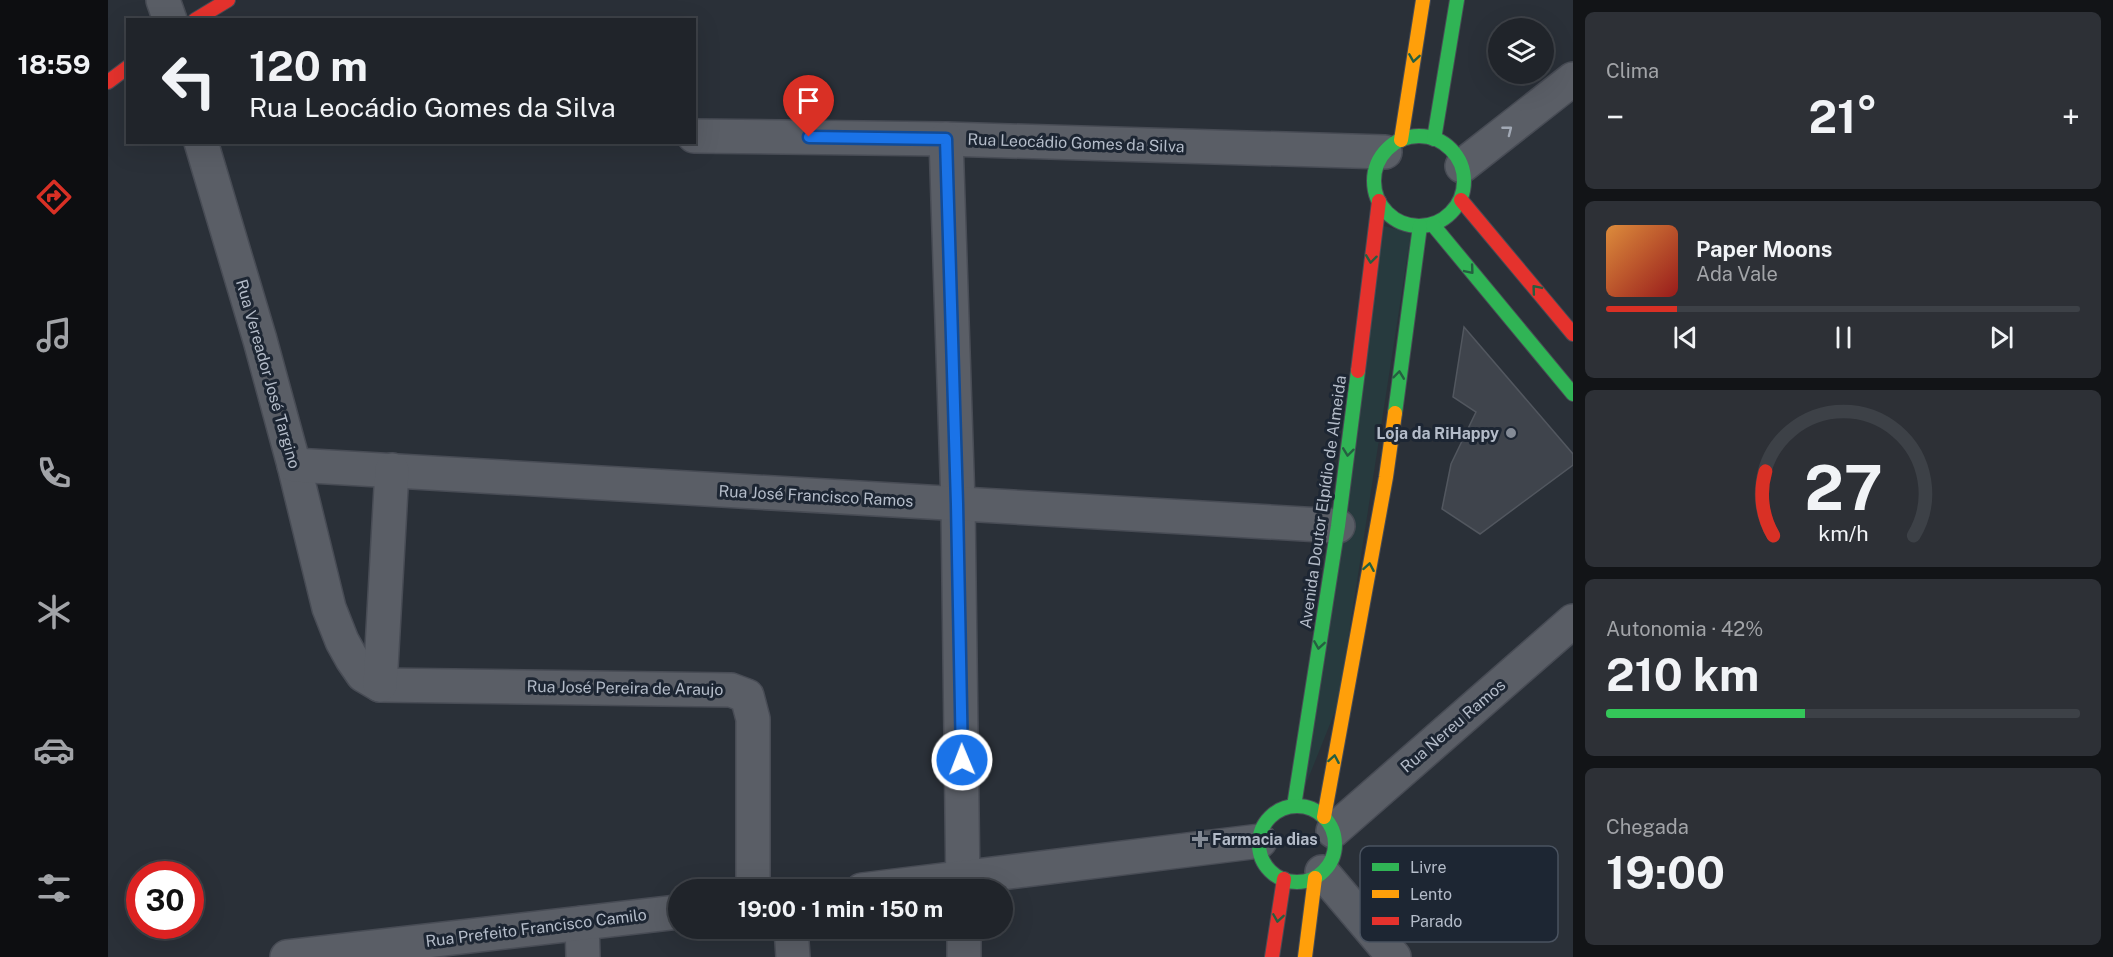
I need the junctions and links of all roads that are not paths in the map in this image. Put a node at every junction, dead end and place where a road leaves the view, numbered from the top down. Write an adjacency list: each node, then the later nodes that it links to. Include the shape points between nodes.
1 (163, 0): 5 (street)
2 (228, 0): 6 (main road)
3 (1423, 0): 14 (main road, Avenida Doutor Elpídio de Almeida, one-way to 14)
4 (1457, 0): 11 (main road)
5 (169, 18)
6 (198, 18)
7 (126, 68): 9 (main road)
8 (1573, 79): 15 (street, one-way to 8)
9 (108, 82)
10 (696, 136): 12 (street, Rua Leocádio Gomes da Silva)
11 (1434, 138): 14 (main road, via 1412,137); 15 (main road, via 1456,154)
12 (946, 139): 14 (street, Rua Leocádio Gomes da Silva); 23 (street)
13 (202, 144): 21 (street, Rua Vereador José Targino)
14 (1393, 146): 17 (main road, Avenida Doutor Elpídio de Almeida, via 1378,163 1374,175)
15 (1462, 166): 16 (main road)
16 (1461, 200): 18 (main road, via 1454,211); 19 (main road, one-way to 16)
17 (1378, 201): 18 (main road, via 1391,216 1409,225); 24 (main road, Avenida Doutor Elpídio de Almeida, one-way to 24)
18 (1426, 225): 20 (main road, one-way to 20); 28 (main road, one-way to 18)
19 (1573, 334)
20 (1573, 394)
21 (294, 465): 22 (street, Rua José Francisco Ramos); 26 (street, Rua Vereador José Targino, via 329,608 352,659 363,675)
22 (392, 470): 23 (street, Rua José Francisco Ramos); 26 (street)
23 (957, 504): 24 (street, Rua José Francisco Ramos); 32 (street)
24 (1338, 526): 27 (main road, Avenida Doutor Elpídio de Almeida, one-way to 27)
25 (1573, 621): 28 (street, Rua Nereu Ramos)
26 (380, 685): 31 (street, Rua José Pereira de Araujo, via 731,690 747,696 753,720)
27 (1294, 806): 28 (main road, via 1315,810); 29 (main road, via 1266,821)
28 (1329, 824): 30 (main road, via 1336,842 1334,853)
29 (1260, 841): 33 (street); 34 (main road, via 1263,860 1275,875)
30 (1319, 875): 34 (main road, via 1305,881); 36 (street); 46 (main road)
31 (753, 879)
32 (963, 879)
33 (991, 879)
34 (1284, 879): 45 (main road, one-way to 45)
35 (668, 913): 37 (street, Rua Prefeito Francisco Camilo)
36 (1360, 920)
37 (582, 923): 41 (street, Rua Prefeito Francisco Camilo); 42 (street)
38 (792, 939): 43 (street)
39 (964, 939): 44 (street)
40 (1380, 942): 47 (street)
41 (287, 957)
42 (583, 957)
43 (793, 957)
44 (964, 957)
45 (1272, 957)
46 (1305, 957)
47 (1394, 957)

